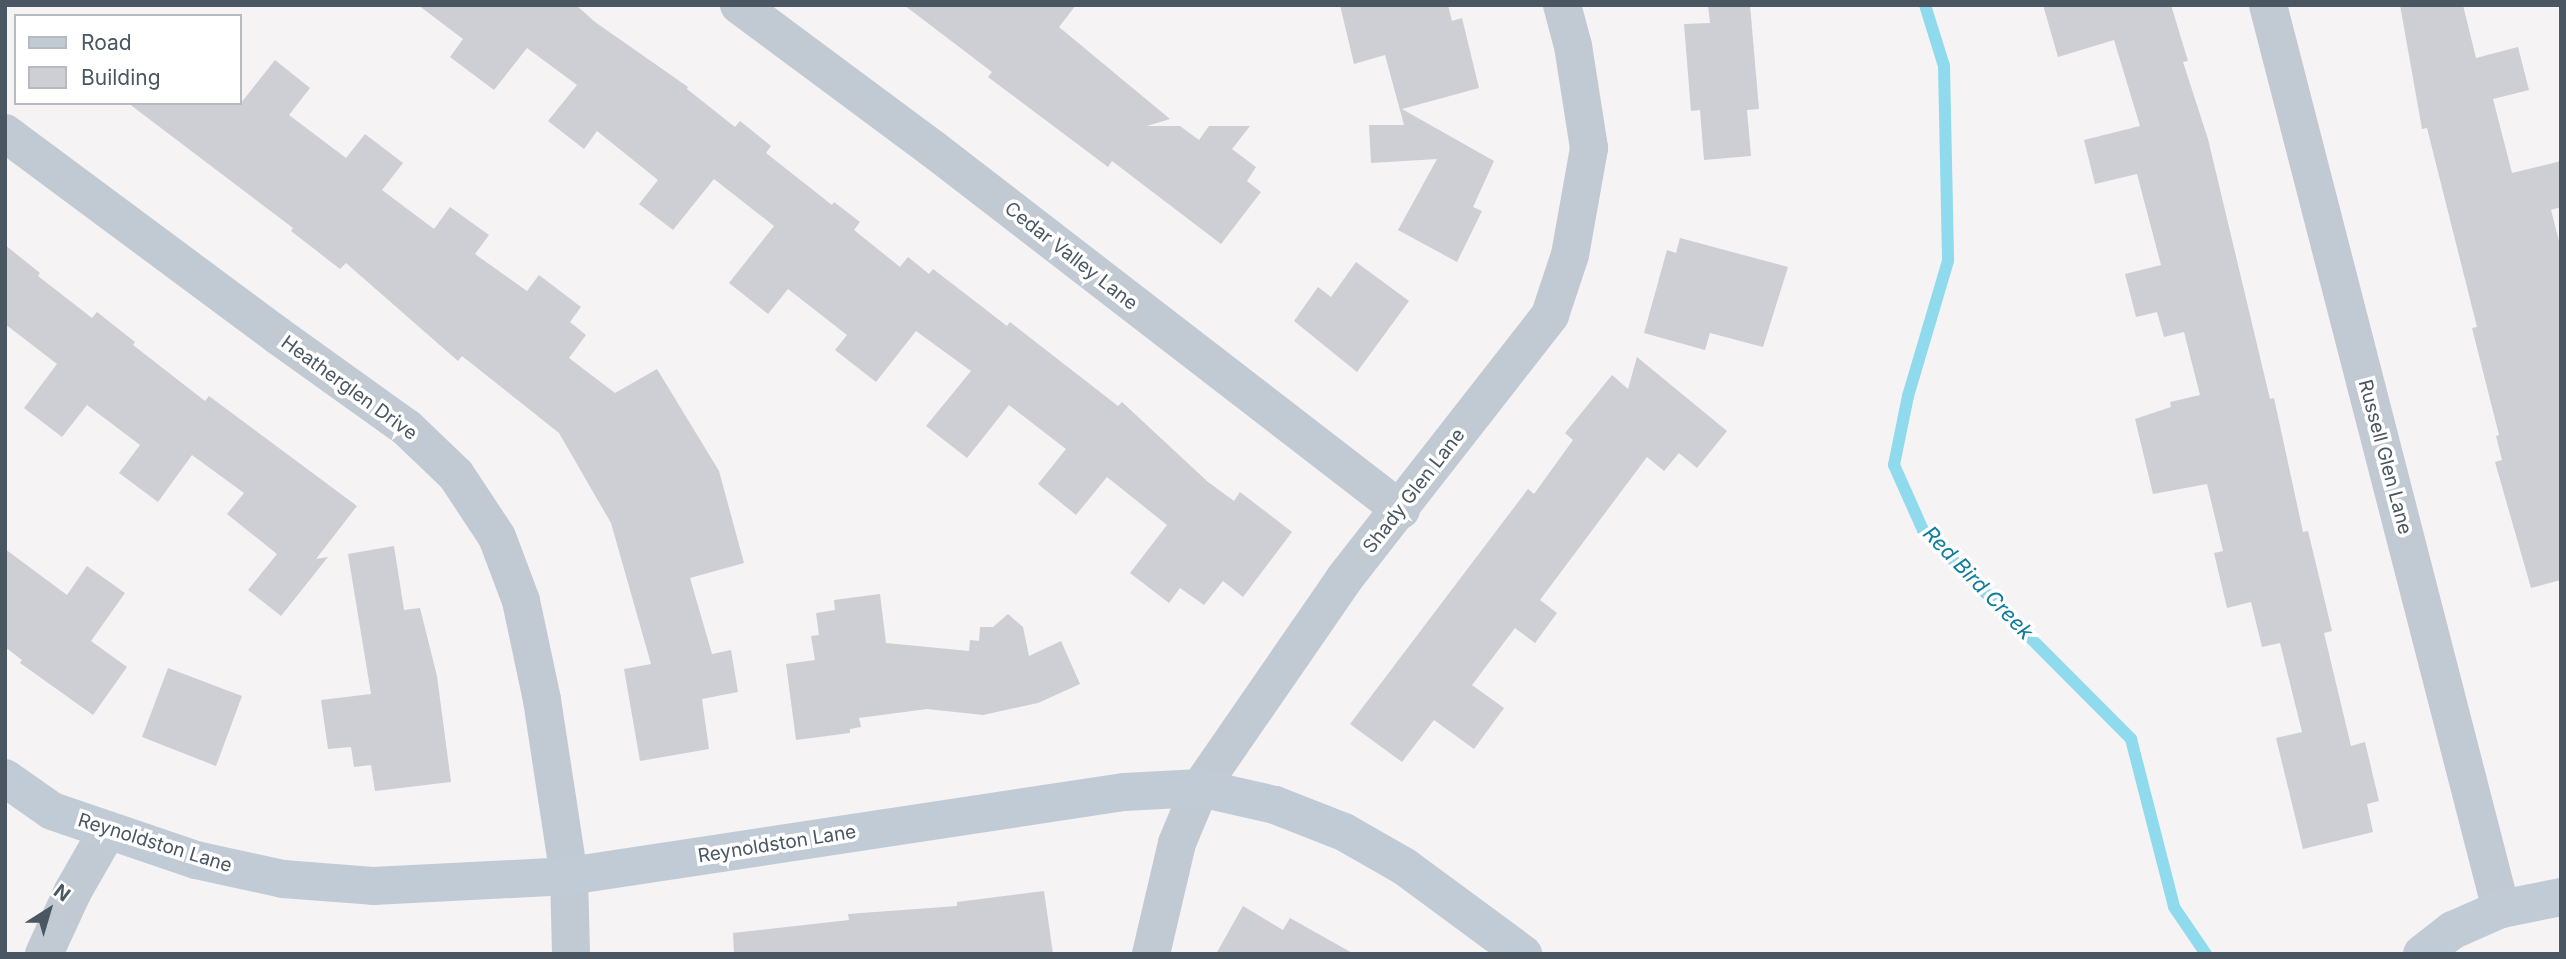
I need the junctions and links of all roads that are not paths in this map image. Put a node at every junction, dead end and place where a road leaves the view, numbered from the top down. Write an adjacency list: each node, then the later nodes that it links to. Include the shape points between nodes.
1 (739, 5): 5 (street, Cedar Valley Lane)
2 (1562, 5): 5 (street, Shady Glen Lane, via 1589,148 1570,254 1550,315)
3 (2268, 5): 11 (street, Russell Glen Lane)
4 (5, 133): 9 (street, Heatherglen Drive, via 407,428 456,475 497,537 521,601 542,700)
5 (1401, 510): 7 (street, Shady Glen Lane, via 1344,579)
6 (5, 778): 8 (street, Reynoldston Lane, via 52,811)
7 (1200, 788): 9 (street, Reynoldston Lane, via 1124,792); 14 (street, Shady Glen Lane, via 1177,843); 15 (street, Reynoldston Lane, via 1275,805 1344,832 1405,867)
8 (108, 830): 9 (street, Reynoldston Lane, via 196,860 283,879 373,886); 12 (street)
9 (569, 876): 13 (street, Heatherglen Drive)
10 (2561, 897): 11 (street)
11 (2501, 909): 16 (street, via 2453,930)
12 (44, 954)
13 (572, 954)
14 (1151, 954)
15 (1524, 954)
16 (2422, 954)

